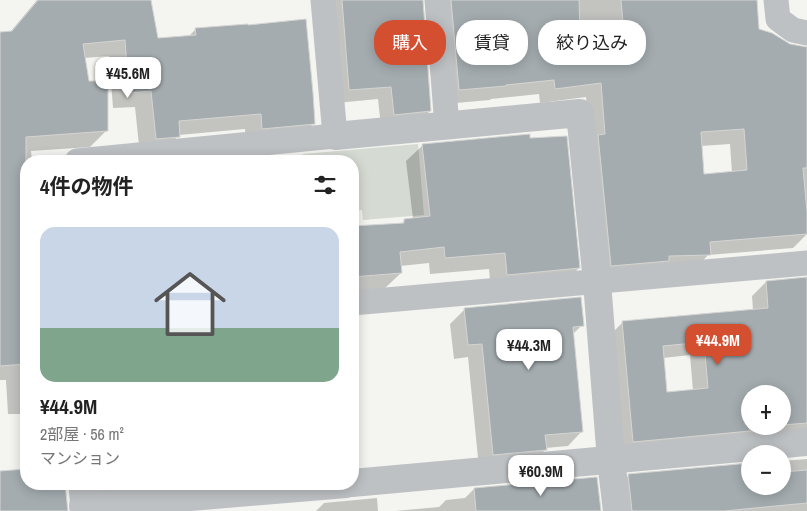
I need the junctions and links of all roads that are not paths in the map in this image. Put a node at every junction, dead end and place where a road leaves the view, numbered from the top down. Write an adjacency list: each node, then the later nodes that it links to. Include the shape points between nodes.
1 (323, 0): 6 (street)
2 (437, 0): 5 (street)
3 (776, 0): 4 (street, via 778,19 793,30)
4 (807, 33)
5 (447, 126): 6 (street); 9 (street, via 580,113)
6 (335, 136): 7 (street)
7 (139, 155)
8 (807, 264): 9 (street)
9 (597, 282): 10 (street); 12 (street)
10 (359, 302)
11 (807, 442): 12 (street)
12 (611, 460): 13 (street); 16 (street)
13 (359, 482)
14 (247, 490): 15 (street)
15 (82, 500)
16 (616, 511)

